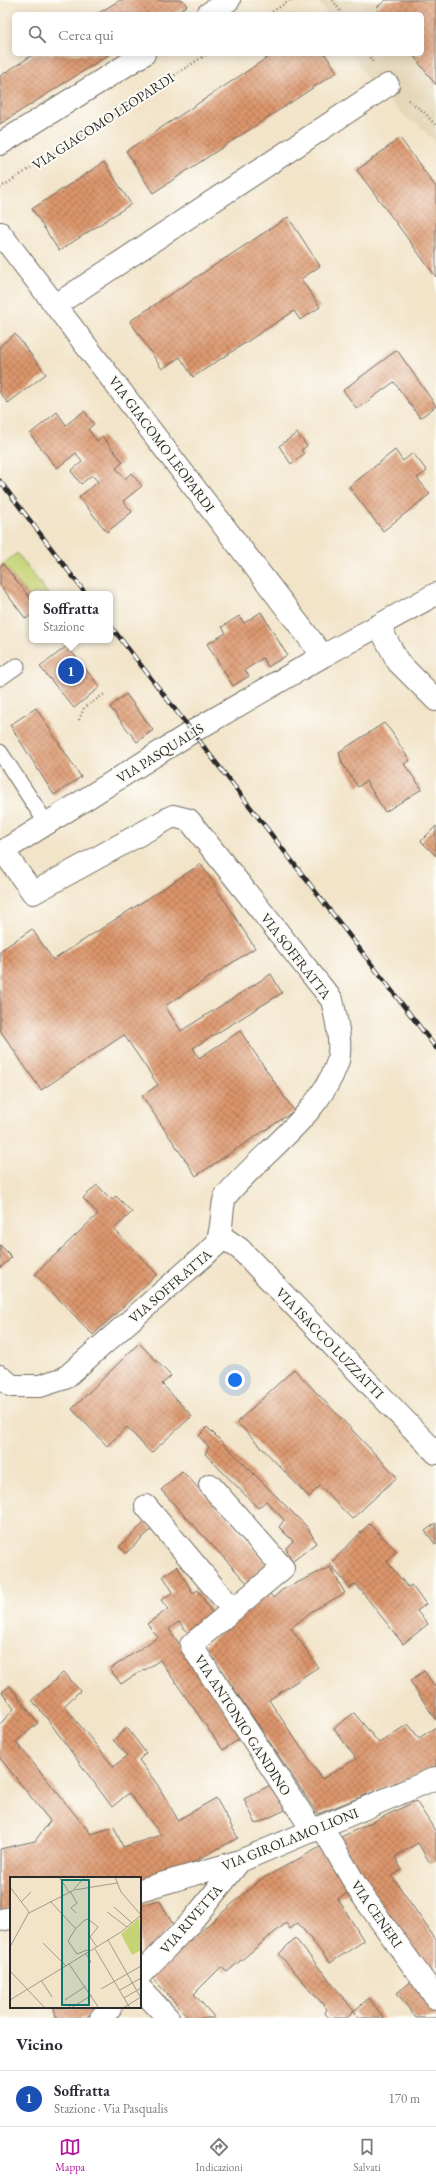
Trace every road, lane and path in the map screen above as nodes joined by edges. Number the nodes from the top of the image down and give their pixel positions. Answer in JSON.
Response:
{"nodes":[{"id":1,"x":229,"y":0,"type":"edge"},
{"id":2,"x":290,"y":0,"type":"edge"},
{"id":3,"x":333,"y":0,"type":"edge"},
{"id":4,"x":211,"y":12,"type":"edge"},
{"id":5,"x":272,"y":12,"type":"edge"},
{"id":6,"x":341,"y":12,"type":"edge"},
{"id":7,"x":141,"y":56,"type":"edge"},
{"id":8,"x":204,"y":56,"type":"edge"},
{"id":9,"x":388,"y":85,"type":"dead end"},
{"id":10,"x":0,"y":144,"type":"edge"},
{"id":11,"x":0,"y":188,"type":"edge"},
{"id":12,"x":0,"y":233,"type":"edge"},
{"id":13,"x":56,"y":305,"type":"junction"},
{"id":14,"x":436,"y":594,"type":"edge"},
{"id":15,"x":379,"y":626,"type":"junction"},
{"id":16,"x":323,"y":656,"type":"junction"},
{"id":17,"x":18,"y":666,"type":"dead end"},
{"id":18,"x":0,"y":678,"type":"edge"},
{"id":19,"x":106,"y":693,"type":"dead end"},
{"id":20,"x":436,"y":700,"type":"edge"},
{"id":21,"x":79,"y":720,"type":"dead end"},
{"id":22,"x":0,"y":752,"type":"edge"},
{"id":23,"x":47,"y":824,"type":"junction"},
{"id":24,"x":2,"y":852,"type":"edge"},
{"id":25,"x":221,"y":1236,"type":"junction"},
{"id":26,"x":0,"y":1376,"type":"edge"},
{"id":27,"x":436,"y":1453,"type":"edge"},
{"id":28,"x":210,"y":1485,"type":"dead end"},
{"id":29,"x":146,"y":1506,"type":"dead end"},
{"id":30,"x":233,"y":1610,"type":"junction"},
{"id":31,"x":436,"y":1778,"type":"edge"},
{"id":32,"x":318,"y":1829,"type":"junction"},
{"id":33,"x":240,"y":1861,"type":"junction"},
{"id":34,"x":141,"y":1890,"type":"edge"},
{"id":35,"x":10,"y":1918,"type":"edge"},
{"id":36,"x":0,"y":1920,"type":"edge"},
{"id":37,"x":141,"y":1974,"type":"edge"},
{"id":38,"x":141,"y":1989,"type":"edge"},
{"id":39,"x":436,"y":1998,"type":"edge"},
{"id":40,"x":110,"y":2008,"type":"edge"},
{"id":41,"x":101,"y":2018,"type":"edge"},
{"id":42,"x":168,"y":2018,"type":"edge"}],
"edges":[{"from":1,"to":4,"type":"street"},
{"from":2,"to":5,"type":"path"},
{"from":3,"to":6,"type":"path"},
{"from":7,"to":10,"type":"street"},
{"from":8,"to":11,"type":"path","name":"VIA GIACOMO LEOPARDI"},
{"from":9,"to":13,"type":"street"},
{"from":12,"to":13,"type":"street","name":"VIA GIACOMO LEOPARDI"},
{"from":13,"to":16,"type":"street","name":"VIA GIACOMO LEOPARDI"},
{"from":14,"to":15,"type":"street","name":"VIA PASQUALIS"},
{"from":15,"to":16,"type":"street","name":"VIA PASQUALIS"},
{"from":15,"to":20,"type":"street"},
{"from":16,"to":23,"type":"street","name":"VIA PASQUALIS"},
{"from":17,"to":18,"type":"lane"},
{"from":19,"to":21,"type":"path"},
{"from":22,"to":23,"type":"lane"},
{"from":23,"to":24,"type":"street","name":"VIA PASQUALIS"},
{"from":24,"to":25,"type":"street","name":"VIA SOFFRATTA"},
{"from":25,"to":26,"type":"street","name":"VIA SOFFRATTA"},
{"from":25,"to":27,"type":"street","name":"VIA ISACCO LUZZATTI"},
{"from":28,"to":30,"type":"street","name":"VIA ANTONIO GANDINO"},
{"from":29,"to":30,"type":"street"},
{"from":30,"to":32,"type":"street","name":"VIA ANTONIO GANDINO"},
{"from":31,"to":32,"type":"street","name":"VIA GIROLAMO LIONI"},
{"from":32,"to":33,"type":"street","name":"VIA GIROLAMO LIONI"},
{"from":32,"to":39,"type":"street","name":"VIA CENERI"},
{"from":33,"to":34,"type":"street","name":"VIA GIROLAMO LIONI"},
{"from":33,"to":37,"type":"street","name":"VIA RIVETTA"},
{"from":35,"to":36,"type":"street"},
{"from":38,"to":42,"type":"street"},
{"from":40,"to":41,"type":"street"}]}
